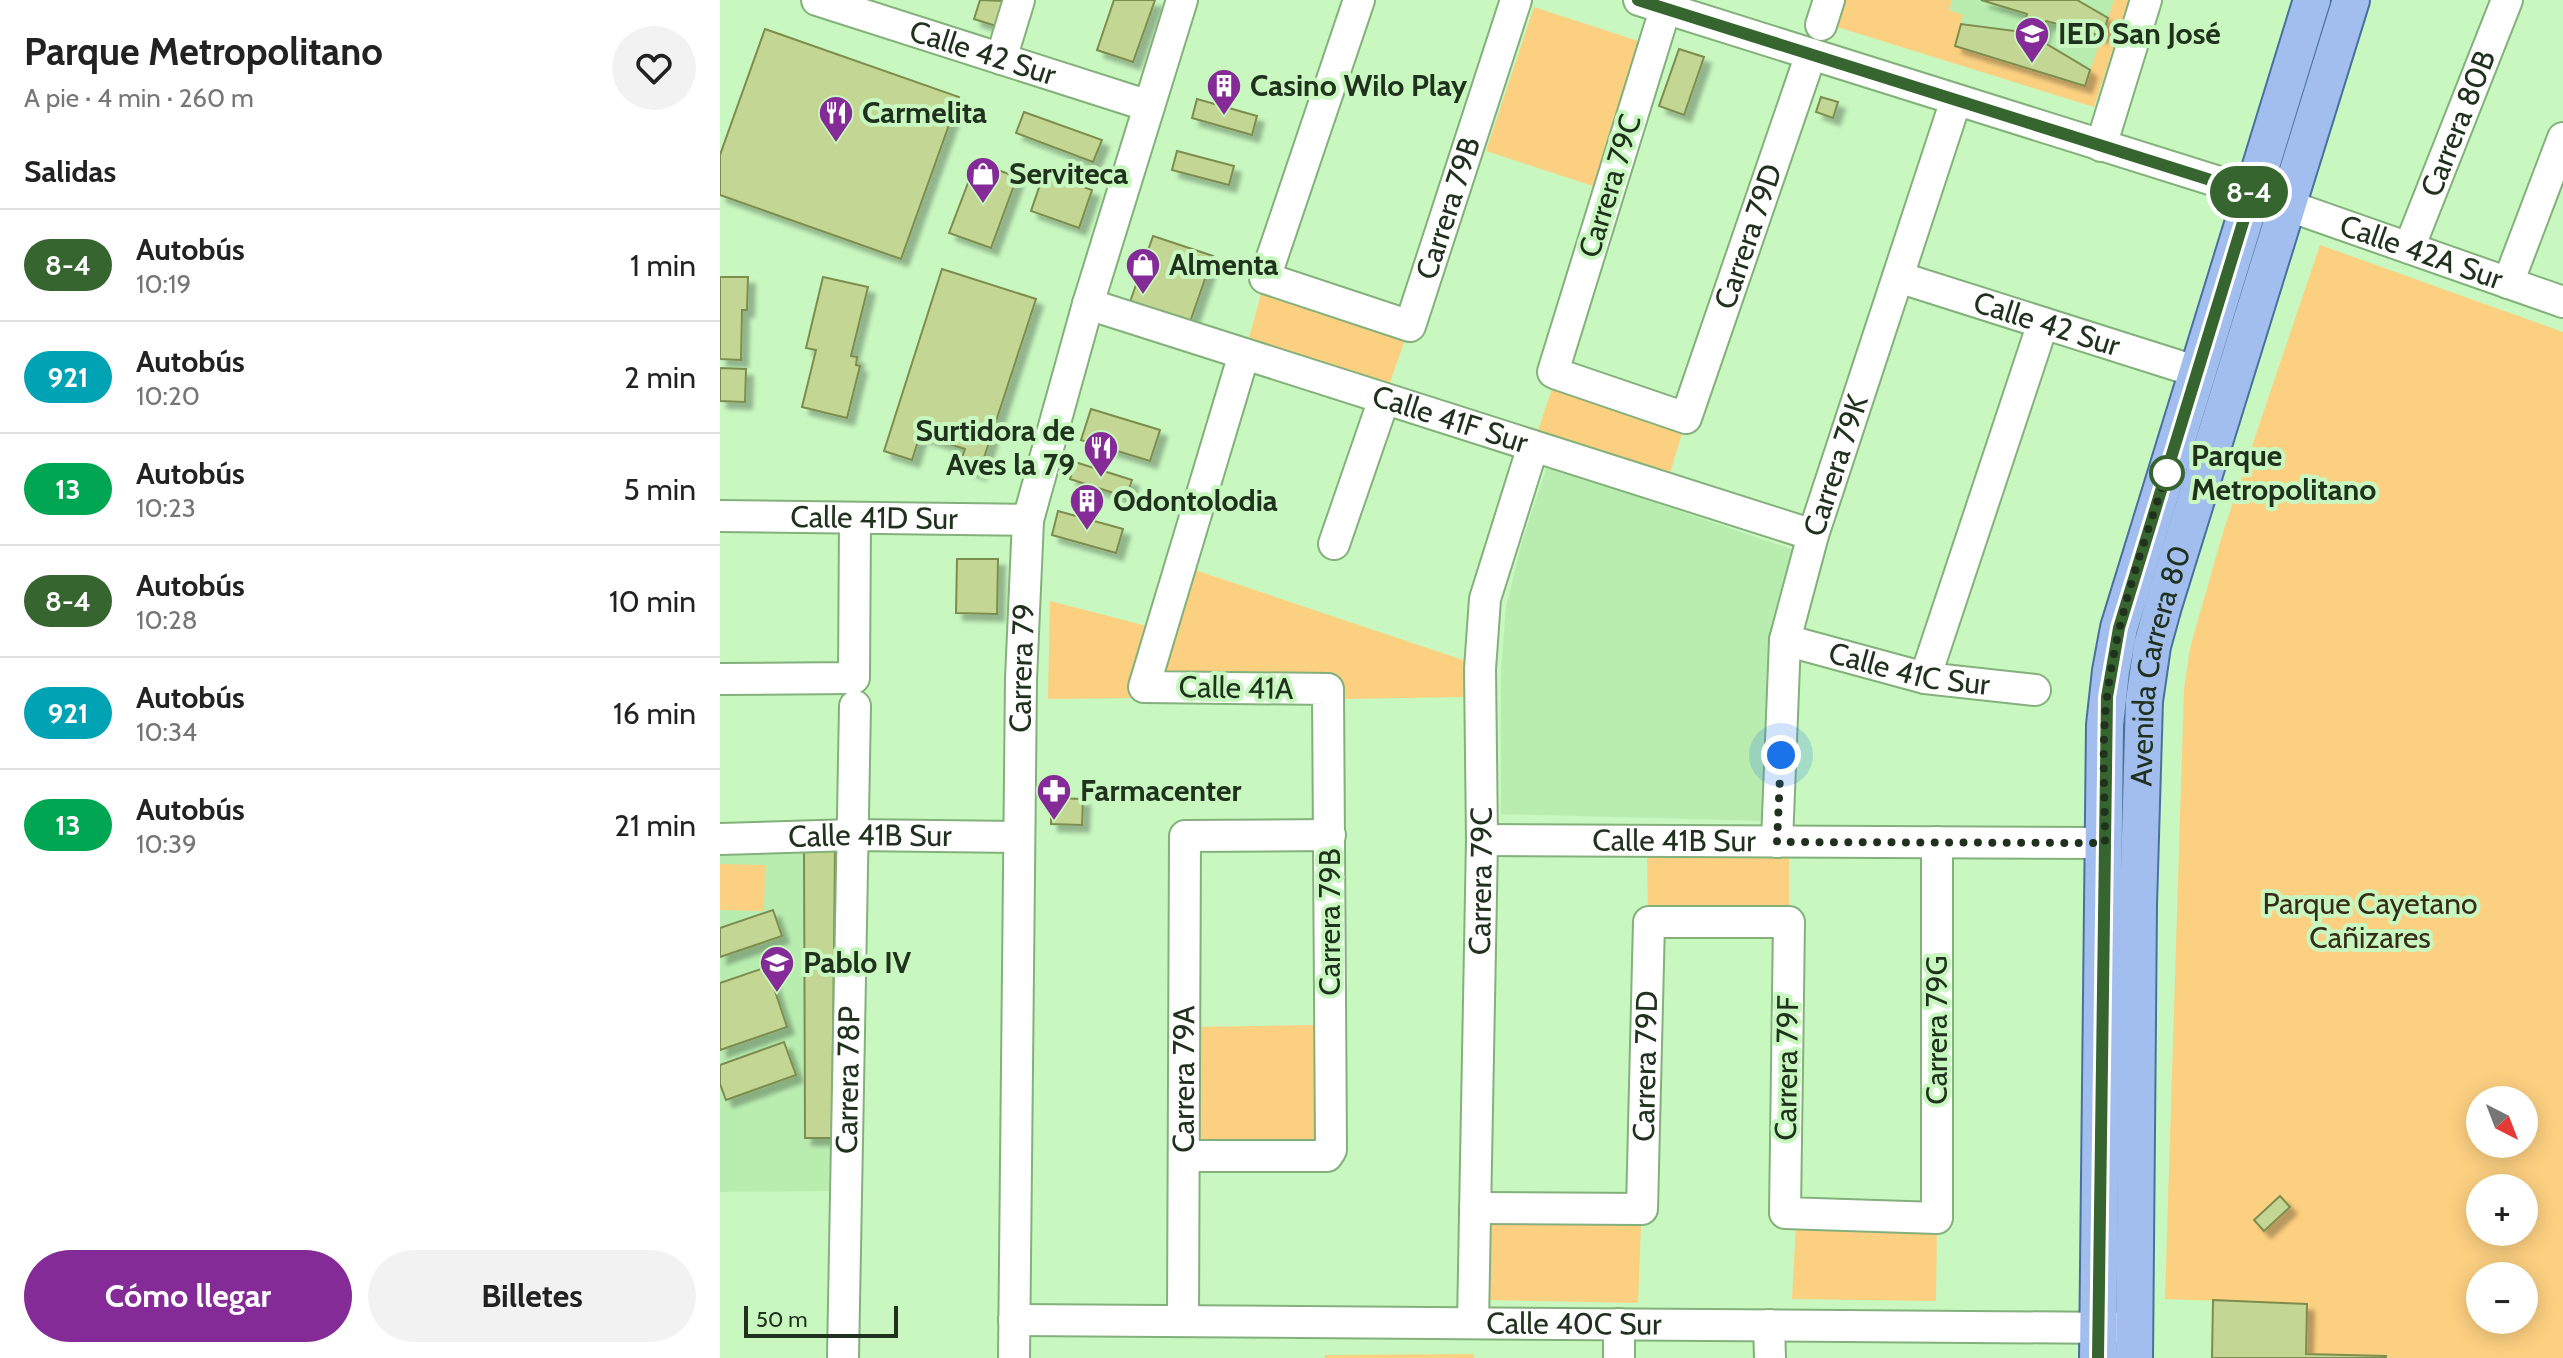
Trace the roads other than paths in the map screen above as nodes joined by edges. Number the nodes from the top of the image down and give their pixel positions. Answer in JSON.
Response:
{"nodes":[{"id":1,"x":817,"y":0,"type":"edge"},
{"id":2,"x":1019,"y":0,"type":"edge"},
{"id":3,"x":1182,"y":0,"type":"edge"},
{"id":4,"x":1359,"y":0,"type":"edge"},
{"id":5,"x":1516,"y":0,"type":"edge"},
{"id":6,"x":2146,"y":0,"type":"edge"},
{"id":7,"x":2312,"y":0,"type":"edge"},
{"id":8,"x":2351,"y":0,"type":"edge"},
{"id":9,"x":2507,"y":0,"type":"edge"},
{"id":10,"x":1657,"y":3,"type":"edge"},
{"id":11,"x":1811,"y":54,"type":"junction"},
{"id":12,"x":1001,"y":59,"type":"junction"},
{"id":13,"x":1956,"y":100,"type":"junction"},
{"id":14,"x":1149,"y":106,"type":"junction"},
{"id":15,"x":2563,"y":138,"type":"edge"},
{"id":16,"x":2101,"y":146,"type":"junction"},
{"id":17,"x":2252,"y":193,"type":"junction"},
{"id":18,"x":2287,"y":205,"type":"junction"},
{"id":19,"x":2409,"y":248,"type":"junction"},
{"id":20,"x":1898,"y":277,"type":"junction"},
{"id":21,"x":2508,"y":283,"type":"junction"},
{"id":22,"x":2563,"y":302,"type":"edge"},
{"id":23,"x":1088,"y":304,"type":"junction"},
{"id":24,"x":2043,"y":323,"type":"junction"},
{"id":25,"x":1244,"y":354,"type":"junction"},
{"id":26,"x":2198,"y":372,"type":"junction"},
{"id":27,"x":1384,"y":399,"type":"junction"},
{"id":28,"x":1686,"y":418,"type":"joint"},
{"id":29,"x":1533,"y":446,"type":"junction"},
{"id":30,"x":720,"y":516,"type":"edge"},
{"id":31,"x":855,"y":519,"type":"junction"},
{"id":32,"x":1028,"y":520,"type":"junction"},
{"id":33,"x":1813,"y":535,"type":"junction"},
{"id":34,"x":1334,"y":544,"type":"dead end"},
{"id":35,"x":1785,"y":640,"type":"junction"},
{"id":36,"x":1925,"y":678,"type":"junction"},
{"id":37,"x":720,"y":679,"type":"edge"},
{"id":38,"x":1328,"y":689,"type":"joint"},
{"id":39,"x":2035,"y":690,"type":"dead end"},
{"id":40,"x":855,"y":692,"type":"junction"},
{"id":41,"x":853,"y":835,"type":"junction"},
{"id":42,"x":1330,"y":835,"type":"junction"},
{"id":43,"x":1019,"y":837,"type":"junction"},
{"id":44,"x":720,"y":839,"type":"edge"},
{"id":45,"x":1482,"y":840,"type":"junction"},
{"id":46,"x":1777,"y":842,"type":"junction"},
{"id":47,"x":1937,"y":842,"type":"junction"},
{"id":48,"x":2105,"y":843,"type":"junction"},
{"id":49,"x":1789,"y":922,"type":"joint"},
{"id":50,"x":1184,"y":1156,"type":"junction"},
{"id":51,"x":1475,"y":1208,"type":"junction"},
{"id":52,"x":1785,"y":1213,"type":"joint"},
{"id":53,"x":1014,"y":1320,"type":"junction"},
{"id":54,"x":1183,"y":1321,"type":"junction"},
{"id":55,"x":1473,"y":1323,"type":"junction"},
{"id":56,"x":1619,"y":1324,"type":"junction"},
{"id":57,"x":1769,"y":1325,"type":"junction"},
{"id":58,"x":2098,"y":1343,"type":"edge"},
{"id":59,"x":2134,"y":1343,"type":"edge"},
{"id":60,"x":843,"y":1358,"type":"edge"},
{"id":61,"x":1014,"y":1358,"type":"edge"},
{"id":62,"x":1619,"y":1358,"type":"edge"},
{"id":63,"x":1770,"y":1358,"type":"edge"}],
"edges":[{"from":1,"to":12,"type":"street","name":"Calle 42 Sur"},
{"from":2,"to":12,"type":"street"},
{"from":3,"to":14,"type":"street","name":"Carrera 79"},
{"from":4,"to":5,"type":"street","name":"Carrera 79B"},
{"from":6,"to":16,"type":"street"},
{"from":7,"to":17,"type":"main road","name":"Avenida Carrera 80"},
{"from":8,"to":18,"type":"main road","name":"Avenida Carrera 80"},
{"from":9,"to":19,"type":"street","name":"Carrera 80B"},
{"from":10,"to":11,"type":"street","name":"Calle 42A Sur"},
{"from":10,"to":28,"type":"street","name":"Carrera 79C"},
{"from":11,"to":13,"type":"street","name":"Calle 42A Sur"},
{"from":11,"to":28,"type":"street","name":"Carrera 79D"},
{"from":12,"to":14,"type":"street","name":"Calle 42 Sur"},
{"from":13,"to":16,"type":"street","name":"Calle 42A Sur"},
{"from":13,"to":20,"type":"street","name":"Carrera 79K"},
{"from":14,"to":23,"type":"street","name":"Carrera 79"},
{"from":15,"to":21,"type":"street"},
{"from":16,"to":17,"type":"street","name":"Calle 42A Sur"},
{"from":17,"to":18,"type":"street","name":"Calle 42A Sur"},
{"from":17,"to":26,"type":"main road","name":"Avenida Carrera 80"},
{"from":18,"to":19,"type":"street","name":"Calle 42A Sur"},
{"from":18,"to":59,"type":"main road","name":"Avenida Carrera 80"},
{"from":19,"to":21,"type":"street","name":"Calle 42A Sur"},
{"from":20,"to":24,"type":"street","name":"Calle 42 Sur"},
{"from":20,"to":33,"type":"street","name":"Carrera 79K"},
{"from":21,"to":22,"type":"street","name":"Calle 42A Sur"},
{"from":23,"to":25,"type":"street","name":"Calle 41F Sur"},
{"from":23,"to":32,"type":"street","name":"Carrera 79"},
{"from":24,"to":26,"type":"street","name":"Calle 42 Sur"},
{"from":24,"to":36,"type":"street"},
{"from":25,"to":27,"type":"street","name":"Calle 41F Sur"},
{"from":25,"to":38,"type":"street","name":"Calle 41A"},
{"from":26,"to":48,"type":"main road","name":"Avenida Carrera 80"},
{"from":27,"to":29,"type":"street","name":"Calle 41F Sur"},
{"from":27,"to":34,"type":"street"},
{"from":29,"to":33,"type":"street","name":"Calle 41F Sur"},
{"from":29,"to":45,"type":"street","name":"Carrera 79C"},
{"from":30,"to":31,"type":"street","name":"Calle 41D Sur"},
{"from":31,"to":32,"type":"street","name":"Calle 41D Sur"},
{"from":31,"to":40,"type":"street","name":"Carrera 78P"},
{"from":32,"to":43,"type":"street","name":"Carrera 79"},
{"from":33,"to":35,"type":"street","name":"Carrera 79K"},
{"from":35,"to":36,"type":"street","name":"Calle 41C Sur"},
{"from":35,"to":46,"type":"street","name":"Carrera 79K"},
{"from":36,"to":39,"type":"street","name":"Calle 41C Sur"},
{"from":37,"to":40,"type":"street"},
{"from":38,"to":42,"type":"street","name":"Carrera 79B"},
{"from":40,"to":41,"type":"street","name":"Carrera 78P"},
{"from":41,"to":43,"type":"street","name":"Calle 41B Sur"},
{"from":41,"to":44,"type":"street","name":"Calle 41B Sur"},
{"from":41,"to":60,"type":"street","name":"Carrera 78P"},
{"from":42,"to":50,"type":"street","name":"Carrera 79A"},
{"from":42,"to":50,"type":"street","name":"Carrera 79B"},
{"from":43,"to":53,"type":"street","name":"Carrera 79"},
{"from":45,"to":46,"type":"street","name":"Calle 41B Sur"},
{"from":45,"to":51,"type":"street","name":"Carrera 79C"},
{"from":46,"to":47,"type":"street","name":"Calle 41B Sur"},
{"from":47,"to":48,"type":"street","name":"Calle 41B Sur"},
{"from":47,"to":52,"type":"street","name":"Carrera 79G"},
{"from":48,"to":58,"type":"main road","name":"Avenida Carrera 80"},
{"from":49,"to":51,"type":"street","name":"Carrera 79D"},
{"from":49,"to":52,"type":"street","name":"Carrera 79F"},
{"from":50,"to":54,"type":"street","name":"Carrera 79A"},
{"from":51,"to":55,"type":"street","name":"Carrera 79C"},
{"from":53,"to":54,"type":"street","name":"Calle 40C Sur"},
{"from":53,"to":61,"type":"street","name":"Carrera 79"},
{"from":54,"to":55,"type":"street","name":"Calle 40C Sur"},
{"from":55,"to":56,"type":"street","name":"Calle 40C Sur"},
{"from":56,"to":57,"type":"street","name":"Calle 40C Sur"},
{"from":56,"to":62,"type":"street"},
{"from":57,"to":58,"type":"street","name":"Calle 40C Sur"},
{"from":57,"to":63,"type":"street"},
{"from":58,"to":59,"type":"street","name":"Calle 40C Sur"}]}
